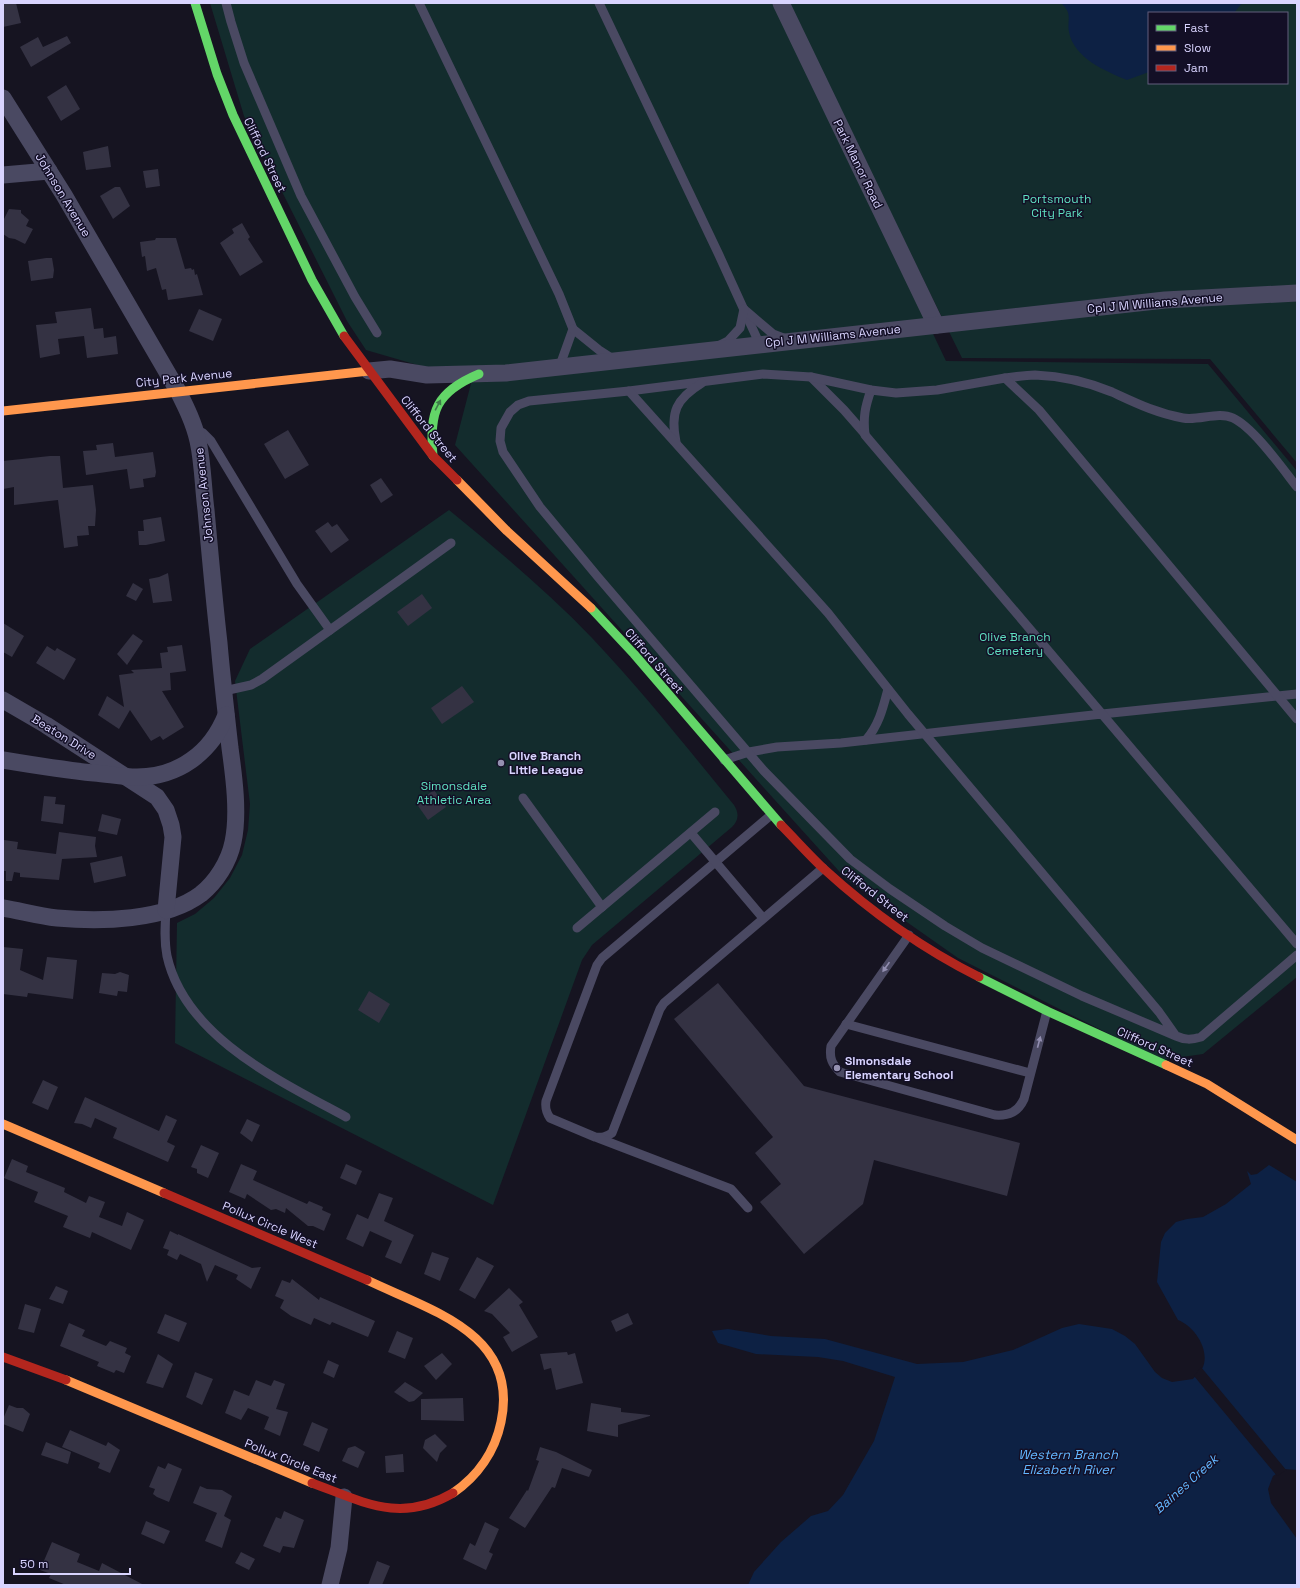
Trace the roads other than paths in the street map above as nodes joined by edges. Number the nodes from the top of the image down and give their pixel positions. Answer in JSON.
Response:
{"nodes":[{"id":1,"x":195,"y":3,"type":"edge"},
{"id":2,"x":226,"y":3,"type":"edge"},
{"id":3,"x":419,"y":3,"type":"edge"},
{"id":4,"x":599,"y":3,"type":"edge"},
{"id":5,"x":781,"y":3,"type":"edge"},
{"id":6,"x":3,"y":98,"type":"edge"},
{"id":7,"x":49,"y":171,"type":"junction"},
{"id":8,"x":3,"y":174,"type":"edge"},
{"id":9,"x":1297,"y":293,"type":"edge"},
{"id":10,"x":744,"y":309,"type":"junction"},
{"id":11,"x":936,"y":325,"type":"junction"},
{"id":12,"x":573,"y":329,"type":"junction"},
{"id":13,"x":377,"y":333,"type":"dead end"},
{"id":14,"x":790,"y":341,"type":"junction"},
{"id":15,"x":760,"y":344,"type":"junction"},
{"id":16,"x":712,"y":350,"type":"junction"},
{"id":17,"x":616,"y":361,"type":"junction"},
{"id":18,"x":560,"y":368,"type":"junction"},
{"id":19,"x":369,"y":371,"type":"junction"},
{"id":20,"x":479,"y":374,"type":"junction"},
{"id":21,"x":811,"y":377,"type":"junction"},
{"id":22,"x":1005,"y":378,"type":"junction"},
{"id":23,"x":705,"y":381,"type":"junction"},
{"id":24,"x":871,"y":390,"type":"junction"},
{"id":25,"x":178,"y":391,"type":"junction"},
{"id":26,"x":629,"y":391,"type":"junction"},
{"id":27,"x":3,"y":411,"type":"edge"},
{"id":28,"x":195,"y":430,"type":"junction"},
{"id":29,"x":866,"y":435,"type":"junction"},
{"id":30,"x":676,"y":444,"type":"junction"},
{"id":31,"x":433,"y":456,"type":"junction"},
{"id":32,"x":1297,"y":487,"type":"edge"},
{"id":33,"x":451,"y":543,"type":"dead end"},
{"id":34,"x":330,"y":630,"type":"junction"},
{"id":35,"x":888,"y":689,"type":"junction"},
{"id":36,"x":224,"y":690,"type":"junction"},
{"id":37,"x":1297,"y":694,"type":"edge"},
{"id":38,"x":1278,"y":696,"type":"junction"},
{"id":39,"x":3,"y":700,"type":"edge"},
{"id":40,"x":1102,"y":714,"type":"junction"},
{"id":41,"x":227,"y":715,"type":"junction"},
{"id":42,"x":1297,"y":719,"type":"edge"},
{"id":43,"x":924,"y":733,"type":"junction"},
{"id":44,"x":866,"y":740,"type":"junction"},
{"id":45,"x":749,"y":752,"type":"junction"},
{"id":46,"x":3,"y":760,"type":"edge"},
{"id":47,"x":723,"y":760,"type":"junction"},
{"id":48,"x":124,"y":776,"type":"junction"},
{"id":49,"x":523,"y":798,"type":"dead end"},
{"id":50,"x":715,"y":812,"type":"dead end"},
{"id":51,"x":771,"y":815,"type":"junction"},
{"id":52,"x":691,"y":832,"type":"junction"},
{"id":53,"x":716,"y":862,"type":"junction"},
{"id":54,"x":823,"y":868,"type":"junction"},
{"id":55,"x":602,"y":907,"type":"junction"},
{"id":56,"x":3,"y":908,"type":"edge"},
{"id":57,"x":166,"y":910,"type":"junction"},
{"id":58,"x":763,"y":918,"type":"junction"},
{"id":59,"x":577,"y":928,"type":"dead end"},
{"id":60,"x":909,"y":935,"type":"junction"},
{"id":61,"x":1297,"y":944,"type":"edge"},
{"id":62,"x":1297,"y":955,"type":"edge"},
{"id":63,"x":1047,"y":1011,"type":"junction"},
{"id":64,"x":846,"y":1024,"type":"junction"},
{"id":65,"x":1176,"y":1036,"type":"junction"},
{"id":66,"x":1030,"y":1074,"type":"junction"},
{"id":67,"x":346,"y":1117,"type":"dead end"},
{"id":68,"x":3,"y":1124,"type":"edge"},
{"id":69,"x":595,"y":1137,"type":"junction"},
{"id":70,"x":1297,"y":1140,"type":"edge"},
{"id":71,"x":748,"y":1208,"type":"dead end"},
{"id":72,"x":3,"y":1357,"type":"edge"},
{"id":73,"x":501,"y":1381,"type":"joint"},
{"id":74,"x":344,"y":1497,"type":"junction"},
{"id":75,"x":330,"y":1585,"type":"edge"}],
"edges":[{"from":1,"to":19,"type":"street","name":"Clifford Street"},
{"from":2,"to":13,"type":"lane"},
{"from":3,"to":12,"type":"lane"},
{"from":4,"to":10,"type":"lane"},
{"from":5,"to":11,"type":"street","name":"Park Manor Road"},
{"from":6,"to":7,"type":"street","name":"Johnson Avenue"},
{"from":7,"to":8,"type":"street"},
{"from":7,"to":25,"type":"street","name":"Johnson Avenue"},
{"from":9,"to":11,"type":"street","name":"Cpl J M Williams Avenue"},
{"from":10,"to":14,"type":"lane"},
{"from":10,"to":15,"type":"lane"},
{"from":10,"to":16,"type":"lane"},
{"from":11,"to":14,"type":"street","name":"Cpl J M Williams Avenue"},
{"from":12,"to":17,"type":"lane"},
{"from":12,"to":18,"type":"lane"},
{"from":14,"to":15,"type":"street","name":"Cpl J M Williams Avenue"},
{"from":15,"to":16,"type":"street","name":"Cpl J M Williams Avenue"},
{"from":16,"to":17,"type":"street","name":"Cpl J M Williams Avenue"},
{"from":17,"to":18,"type":"street","name":"Cpl J M Williams Avenue"},
{"from":18,"to":20,"type":"street","name":"Cpl J M Williams Avenue"},
{"from":19,"to":20,"type":"street","name":"Cpl J M Williams Avenue"},
{"from":19,"to":25,"type":"street","name":"City Park Avenue"},
{"from":19,"to":31,"type":"street","name":"Clifford Street"},
{"from":31,"to":20,"type":"street","one_way":true},
{"from":21,"to":23,"type":"lane"},
{"from":21,"to":24,"type":"lane"},
{"from":21,"to":29,"type":"lane"},
{"from":22,"to":24,"type":"lane"},
{"from":22,"to":32,"type":"lane"},
{"from":22,"to":38,"type":"lane"},
{"from":23,"to":26,"type":"lane"},
{"from":23,"to":30,"type":"lane"},
{"from":24,"to":29,"type":"lane"},
{"from":25,"to":27,"type":"street","name":"City Park Avenue"},
{"from":25,"to":28,"type":"street","name":"Johnson Avenue"},
{"from":26,"to":30,"type":"lane"},
{"from":26,"to":45,"type":"lane"},
{"from":28,"to":34,"type":"lane"},
{"from":28,"to":36,"type":"street","name":"Johnson Avenue"},
{"from":29,"to":40,"type":"lane"},
{"from":30,"to":35,"type":"lane"},
{"from":31,"to":47,"type":"street","name":"Clifford Street"},
{"from":33,"to":34,"type":"lane"},
{"from":34,"to":36,"type":"lane"},
{"from":35,"to":43,"type":"lane"},
{"from":35,"to":44,"type":"lane"},
{"from":36,"to":41,"type":"street","name":"Johnson Avenue"},
{"from":37,"to":38,"type":"lane"},
{"from":38,"to":40,"type":"lane"},
{"from":38,"to":42,"type":"lane"},
{"from":39,"to":48,"type":"street","name":"Beaton Drive"},
{"from":40,"to":43,"type":"lane"},
{"from":40,"to":61,"type":"lane"},
{"from":41,"to":48,"type":"street"},
{"from":41,"to":57,"type":"street","name":"Johnson Avenue"},
{"from":43,"to":44,"type":"lane"},
{"from":43,"to":65,"type":"lane"},
{"from":44,"to":45,"type":"lane"},
{"from":45,"to":47,"type":"lane"},
{"from":45,"to":65,"type":"lane"},
{"from":46,"to":48,"type":"street"},
{"from":47,"to":51,"type":"street","name":"Clifford Street"},
{"from":48,"to":57,"type":"street","name":"Beaton Drive"},
{"from":49,"to":55,"type":"lane"},
{"from":50,"to":52,"type":"lane"},
{"from":51,"to":53,"type":"lane"},
{"from":51,"to":54,"type":"street","name":"Clifford Street"},
{"from":52,"to":53,"type":"lane"},
{"from":52,"to":55,"type":"lane"},
{"from":53,"to":58,"type":"lane"},
{"from":53,"to":69,"type":"lane"},
{"from":54,"to":58,"type":"lane"},
{"from":54,"to":60,"type":"street","name":"Clifford Street"},
{"from":55,"to":59,"type":"lane"},
{"from":56,"to":57,"type":"street","name":"Johnson Avenue"},
{"from":57,"to":67,"type":"lane"},
{"from":58,"to":69,"type":"lane"},
{"from":60,"to":63,"type":"street","name":"Clifford Street"},
{"from":60,"to":64,"type":"lane","one_way":true},
{"from":62,"to":65,"type":"lane"},
{"from":66,"to":63,"type":"lane","one_way":true},
{"from":63,"to":70,"type":"street","name":"Clifford Street"},
{"from":64,"to":66,"type":"lane"},
{"from":64,"to":66,"type":"lane"},
{"from":68,"to":73,"type":"street","name":"Pollux Circle West"},
{"from":69,"to":71,"type":"lane"},
{"from":72,"to":74,"type":"street","name":"Pollux Circle East"},
{"from":73,"to":74,"type":"street","name":"Pollux Circle East"},
{"from":74,"to":75,"type":"street"}]}
